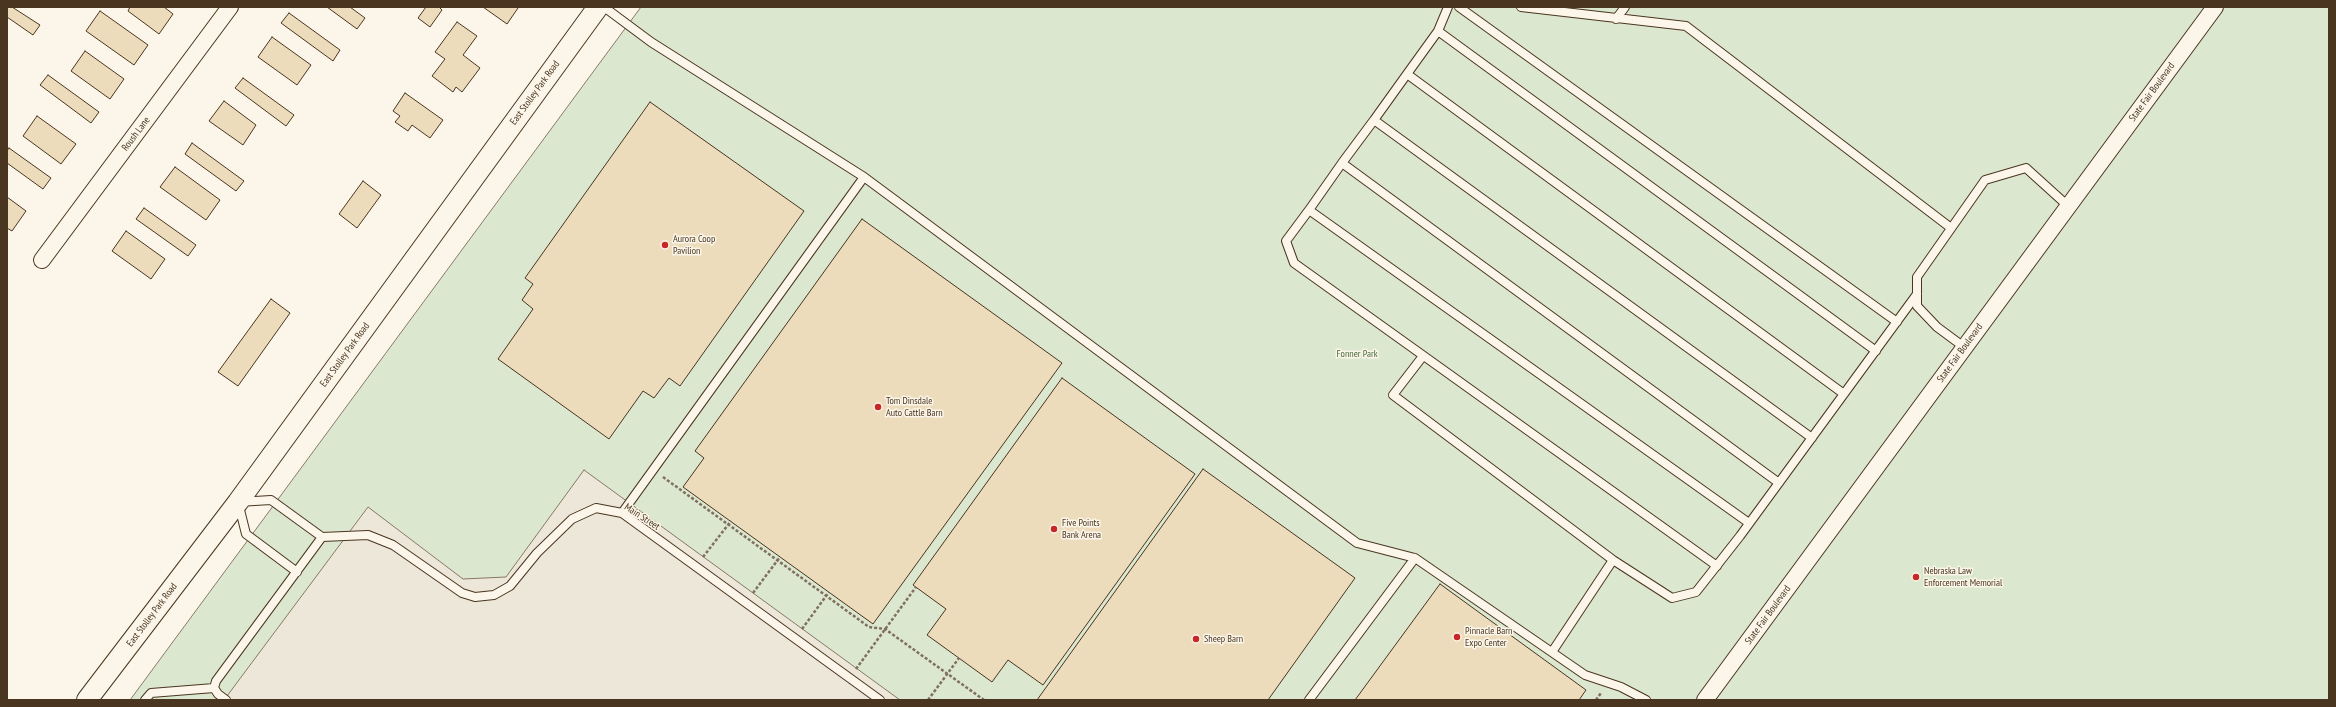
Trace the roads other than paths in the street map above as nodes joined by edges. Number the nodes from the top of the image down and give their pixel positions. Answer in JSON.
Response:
{"nodes":[{"id":1,"x":230,"y":7,"type":"edge"},
{"id":2,"x":598,"y":7,"type":"edge"},
{"id":3,"x":604,"y":7,"type":"edge"},
{"id":4,"x":1448,"y":7,"type":"edge"},
{"id":5,"x":1460,"y":7,"type":"edge"},
{"id":6,"x":1520,"y":7,"type":"edge"},
{"id":7,"x":1625,"y":7,"type":"edge"},
{"id":8,"x":2215,"y":7,"type":"edge"},
{"id":9,"x":1616,"y":19,"type":"junction"},
{"id":10,"x":1438,"y":31,"type":"junction"},
{"id":11,"x":1407,"y":74,"type":"junction"},
{"id":12,"x":1374,"y":120,"type":"junction"},
{"id":13,"x":1342,"y":164,"type":"junction"},
{"id":14,"x":864,"y":177,"type":"junction"},
{"id":15,"x":2068,"y":206,"type":"junction"},
{"id":16,"x":1309,"y":210,"type":"junction"},
{"id":17,"x":1951,"y":228,"type":"junction"},
{"id":18,"x":42,"y":260,"type":"dead end"},
{"id":19,"x":1917,"y":294,"type":"junction"},
{"id":20,"x":1897,"y":322,"type":"junction"},
{"id":21,"x":1964,"y":347,"type":"junction"},
{"id":22,"x":1876,"y":351,"type":"junction"},
{"id":23,"x":1423,"y":356,"type":"junction"},
{"id":24,"x":1844,"y":394,"type":"junction"},
{"id":25,"x":1812,"y":438,"type":"junction"},
{"id":26,"x":1779,"y":483,"type":"junction"},
{"id":27,"x":238,"y":502,"type":"junction"},
{"id":28,"x":622,"y":513,"type":"junction"},
{"id":29,"x":1749,"y":524,"type":"junction"},
{"id":30,"x":322,"y":537,"type":"junction"},
{"id":31,"x":1415,"y":558,"type":"junction"},
{"id":32,"x":1614,"y":560,"type":"junction"},
{"id":33,"x":1717,"y":566,"type":"junction"},
{"id":34,"x":297,"y":572,"type":"junction"},
{"id":35,"x":1552,"y":652,"type":"junction"},
{"id":36,"x":214,"y":688,"type":"junction"},
{"id":37,"x":87,"y":700,"type":"edge"},
{"id":38,"x":145,"y":700,"type":"edge"},
{"id":39,"x":226,"y":700,"type":"edge"},
{"id":40,"x":880,"y":700,"type":"edge"},
{"id":41,"x":1309,"y":700,"type":"edge"},
{"id":42,"x":1646,"y":700,"type":"edge"},
{"id":43,"x":1705,"y":700,"type":"edge"}],
"edges":[{"from":1,"to":18,"type":"street","name":"Roush Lane"},
{"from":2,"to":27,"type":"street","name":"East Stolley Park Road"},
{"from":3,"to":14,"type":"lane"},
{"from":4,"to":10,"type":"lane"},
{"from":5,"to":20,"type":"lane"},
{"from":6,"to":9,"type":"lane"},
{"from":7,"to":9,"type":"lane"},
{"from":8,"to":15,"type":"street","name":"State Fair Boulevard"},
{"from":9,"to":17,"type":"lane"},
{"from":10,"to":11,"type":"lane"},
{"from":10,"to":22,"type":"lane"},
{"from":11,"to":12,"type":"lane"},
{"from":11,"to":24,"type":"lane"},
{"from":12,"to":13,"type":"lane"},
{"from":12,"to":25,"type":"lane"},
{"from":13,"to":16,"type":"lane"},
{"from":13,"to":26,"type":"lane"},
{"from":14,"to":28,"type":"lane"},
{"from":14,"to":31,"type":"lane"},
{"from":15,"to":17,"type":"lane"},
{"from":15,"to":21,"type":"street","name":"State Fair Boulevard"},
{"from":16,"to":23,"type":"lane"},
{"from":16,"to":29,"type":"lane"},
{"from":17,"to":19,"type":"lane"},
{"from":19,"to":20,"type":"lane"},
{"from":19,"to":21,"type":"lane"},
{"from":20,"to":22,"type":"lane"},
{"from":21,"to":43,"type":"street","name":"State Fair Boulevard"},
{"from":22,"to":24,"type":"lane"},
{"from":23,"to":32,"type":"lane"},
{"from":23,"to":33,"type":"lane"},
{"from":24,"to":25,"type":"lane"},
{"from":25,"to":26,"type":"lane"},
{"from":26,"to":29,"type":"lane"},
{"from":27,"to":30,"type":"lane"},
{"from":27,"to":34,"type":"lane"},
{"from":27,"to":37,"type":"street","name":"East Stolley Park Road"},
{"from":28,"to":30,"type":"lane","name":"Main Street"},
{"from":28,"to":40,"type":"lane","name":"Main Street"},
{"from":29,"to":33,"type":"lane"},
{"from":30,"to":34,"type":"lane"},
{"from":31,"to":35,"type":"lane"},
{"from":31,"to":41,"type":"lane"},
{"from":32,"to":33,"type":"lane"},
{"from":32,"to":35,"type":"lane"},
{"from":34,"to":36,"type":"lane"},
{"from":35,"to":42,"type":"lane"},
{"from":36,"to":38,"type":"lane"},
{"from":36,"to":39,"type":"lane"}]}
